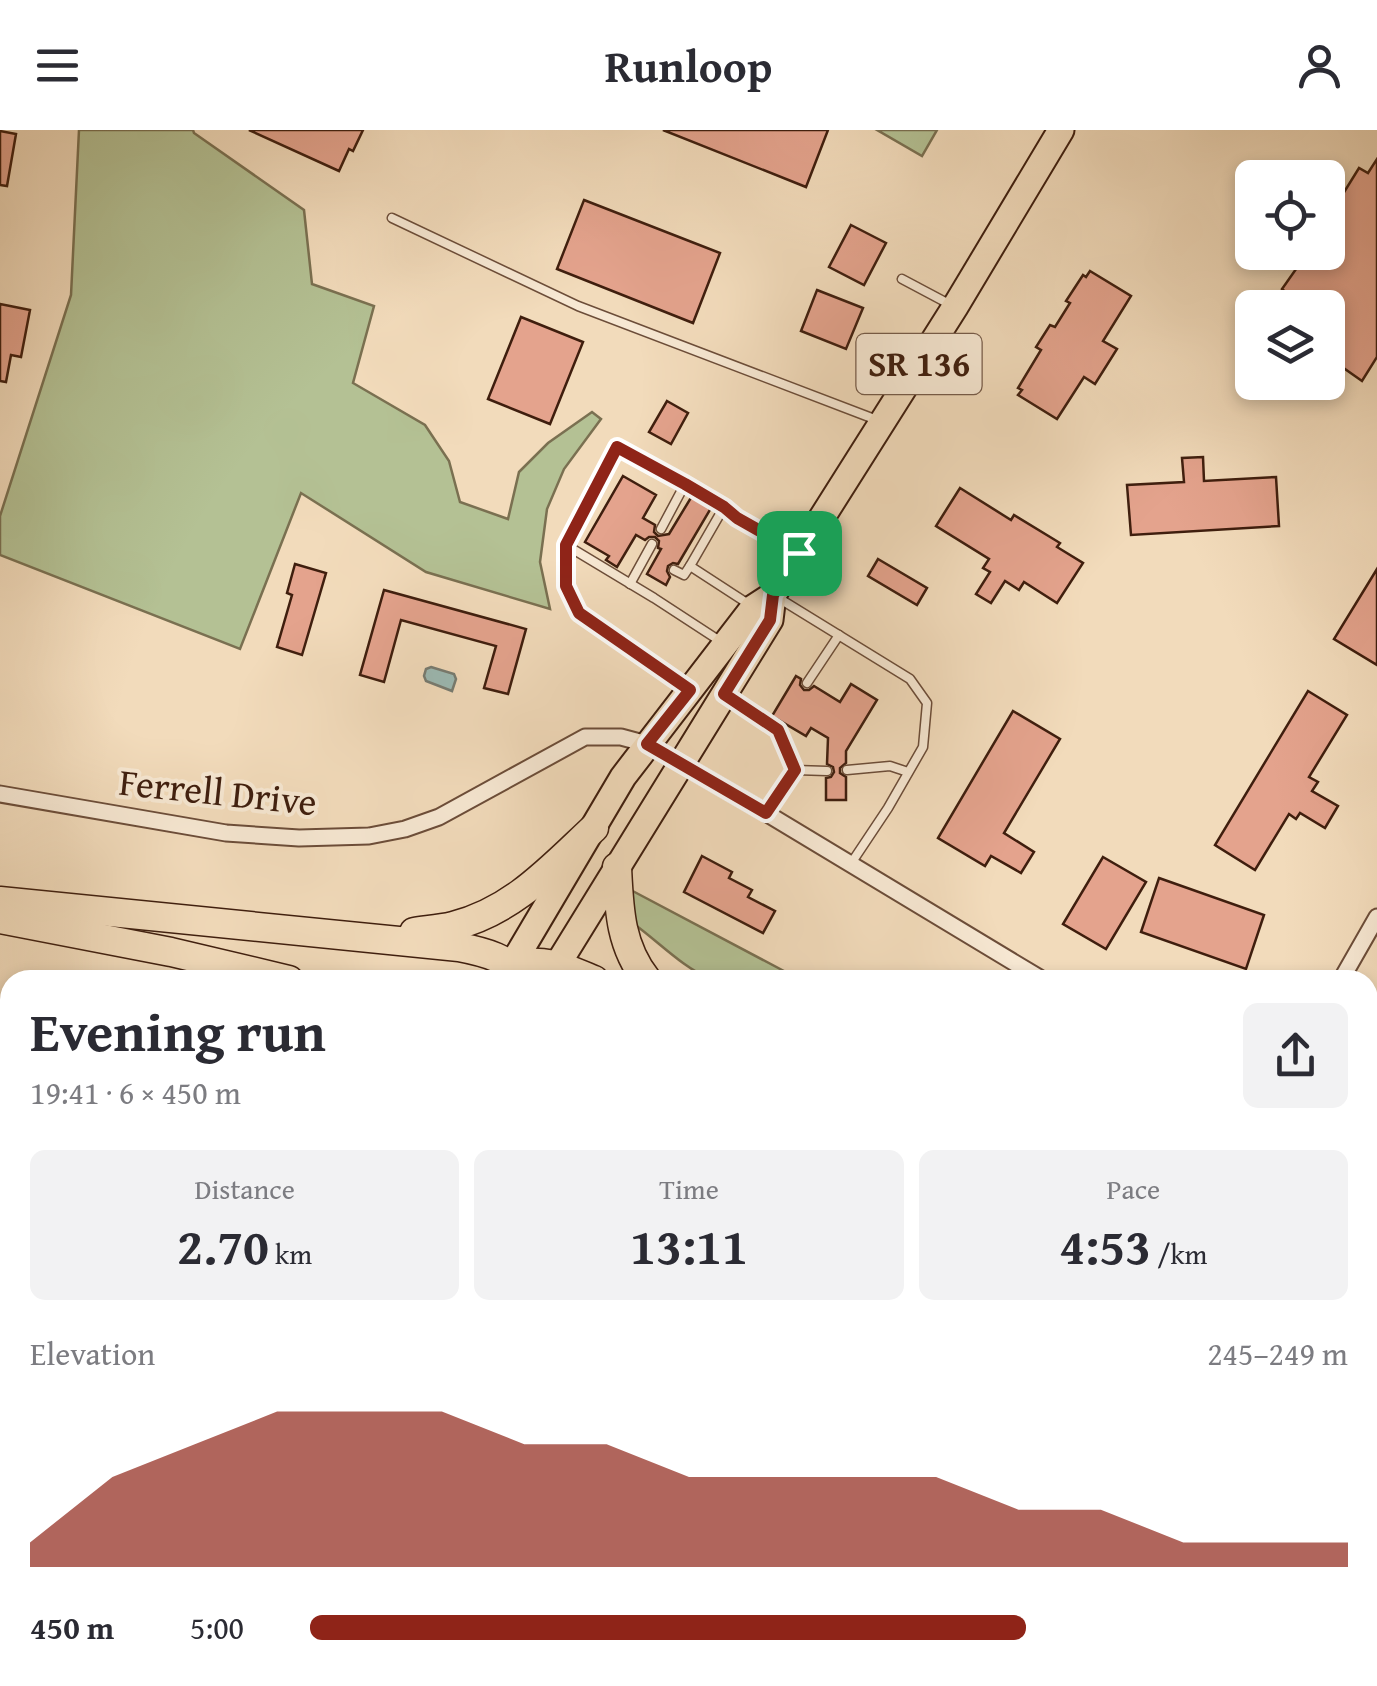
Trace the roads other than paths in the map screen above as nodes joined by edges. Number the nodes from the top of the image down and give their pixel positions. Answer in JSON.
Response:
{"nodes":[{"id":1,"x":1061,"y":130,"type":"edge"},
{"id":2,"x":392,"y":218,"type":"dead end"},
{"id":3,"x":902,"y":279,"type":"dead end"},
{"id":4,"x":955,"y":307,"type":"junction"},
{"id":5,"x":882,"y":422,"type":"junction"},
{"id":6,"x":685,"y":484,"type":"junction"},
{"id":7,"x":674,"y":503,"type":"junction"},
{"id":8,"x":724,"y":507,"type":"junction"},
{"id":9,"x":684,"y":508,"type":"dead end"},
{"id":10,"x":666,"y":518,"type":"junction"},
{"id":11,"x":704,"y":519,"type":"dead end"},
{"id":12,"x":676,"y":523,"type":"dead end"},
{"id":13,"x":714,"y":525,"type":"junction"},
{"id":14,"x":660,"y":528,"type":"dead end"},
{"id":15,"x":694,"y":536,"type":"dead end"},
{"id":16,"x":704,"y":541,"type":"junction"},
{"id":17,"x":652,"y":544,"type":"dead end"},
{"id":18,"x":566,"y":545,"type":"junction"},
{"id":19,"x":799,"y":553,"type":"junction"},
{"id":20,"x":684,"y":554,"type":"dead end"},
{"id":21,"x":692,"y":563,"type":"junction"},
{"id":22,"x":674,"y":570,"type":"dead end"},
{"id":23,"x":630,"y":584,"type":"junction"},
{"id":24,"x":763,"y":601,"type":"junction"},
{"id":25,"x":838,"y":636,"type":"junction"},
{"id":26,"x":724,"y":644,"type":"junction"},
{"id":27,"x":808,"y":682,"type":"dead end"},
{"id":28,"x":690,"y":690,"type":"junction"},
{"id":29,"x":724,"y":694,"type":"junction"},
{"id":30,"x":647,"y":744,"type":"junction"},
{"id":31,"x":680,"y":764,"type":"junction"},
{"id":32,"x":795,"y":770,"type":"junction"},
{"id":33,"x":846,"y":770,"type":"dead end"},
{"id":34,"x":827,"y":771,"type":"dead end"},
{"id":35,"x":908,"y":772,"type":"junction"},
{"id":36,"x":0,"y":794,"type":"edge"},
{"id":37,"x":766,"y":813,"type":"junction"},
{"id":38,"x":594,"y":828,"type":"junction"},
{"id":39,"x":618,"y":866,"type":"junction"},
{"id":40,"x":850,"y":866,"type":"junction"},
{"id":41,"x":0,"y":900,"type":"edge"},
{"id":42,"x":1377,"y":917,"type":"edge"},
{"id":43,"x":0,"y":919,"type":"edge"},
{"id":44,"x":337,"y":934,"type":"junction"},
{"id":45,"x":246,"y":970,"type":"edge"},
{"id":46,"x":507,"y":970,"type":"edge"},
{"id":47,"x":516,"y":970,"type":"edge"},
{"id":48,"x":523,"y":970,"type":"edge"},
{"id":49,"x":550,"y":970,"type":"edge"},
{"id":50,"x":554,"y":970,"type":"edge"},
{"id":51,"x":639,"y":970,"type":"edge"},
{"id":52,"x":1025,"y":970,"type":"edge"},
{"id":53,"x":1346,"y":970,"type":"edge"}],
"edges":[{"from":1,"to":4,"type":"main road","number":"SR 136"},
{"from":2,"to":5,"type":"lane"},
{"from":3,"to":4,"type":"lane"},
{"from":4,"to":5,"type":"main road","number":"SR 136"},
{"from":5,"to":19,"type":"main road","number":"SR 136"},
{"from":6,"to":7,"type":"lane"},
{"from":6,"to":8,"type":"lane"},
{"from":6,"to":18,"type":"lane"},
{"from":7,"to":9,"type":"lane"},
{"from":7,"to":10,"type":"lane"},
{"from":8,"to":13,"type":"lane"},
{"from":8,"to":19,"type":"lane"},
{"from":10,"to":12,"type":"lane"},
{"from":10,"to":14,"type":"lane"},
{"from":11,"to":13,"type":"lane"},
{"from":13,"to":16,"type":"lane"},
{"from":15,"to":16,"type":"lane"},
{"from":16,"to":21,"type":"lane"},
{"from":17,"to":23,"type":"lane"},
{"from":18,"to":23,"type":"lane"},
{"from":18,"to":28,"type":"lane"},
{"from":19,"to":24,"type":"main road","number":"SR 136"},
{"from":20,"to":21,"type":"lane"},
{"from":21,"to":22,"type":"lane"},
{"from":21,"to":24,"type":"lane"},
{"from":23,"to":26,"type":"lane"},
{"from":24,"to":25,"type":"lane"},
{"from":24,"to":26,"type":"main road","number":"SR 136"},
{"from":24,"to":29,"type":"main road","number":"SR 136"},
{"from":25,"to":27,"type":"lane"},
{"from":25,"to":35,"type":"lane"},
{"from":26,"to":28,"type":"main road","number":"SR 136"},
{"from":28,"to":30,"type":"main road","number":"SR 136"},
{"from":29,"to":31,"type":"main road","number":"SR 136"},
{"from":29,"to":32,"type":"lane"},
{"from":30,"to":31,"type":"street"},
{"from":30,"to":36,"type":"street","name":"Ferrell Drive"},
{"from":30,"to":38,"type":"main road","number":"SR 136"},
{"from":31,"to":37,"type":"street"},
{"from":31,"to":39,"type":"main road","number":"SR 136"},
{"from":32,"to":34,"type":"lane"},
{"from":32,"to":37,"type":"lane"},
{"from":33,"to":35,"type":"lane"},
{"from":35,"to":40,"type":"lane"},
{"from":37,"to":40,"type":"street"},
{"from":38,"to":44,"type":"highway"},
{"from":38,"to":47,"type":"main road","number":"SR 136"},
{"from":39,"to":50,"type":"main road","number":"SR 136"},
{"from":39,"to":51,"type":"highway"},
{"from":40,"to":52,"type":"street"},
{"from":41,"to":44,"type":"highway"},
{"from":42,"to":53,"type":"street"},
{"from":43,"to":45,"type":"highway"},
{"from":44,"to":46,"type":"highway"},
{"from":48,"to":49,"type":"highway"}]}
